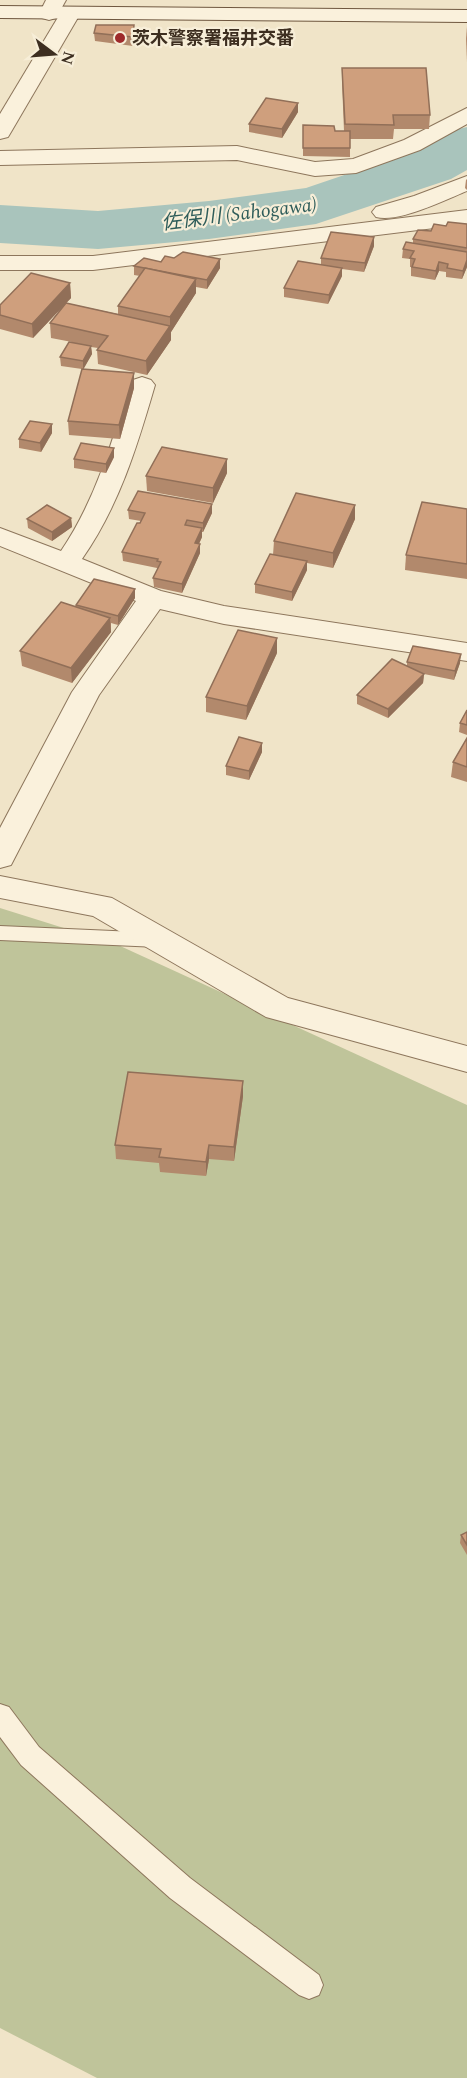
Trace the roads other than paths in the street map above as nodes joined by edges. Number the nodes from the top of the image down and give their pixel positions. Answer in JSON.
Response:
{"nodes":[{"id":1,"x":59,"y":9,"type":"edge"},
{"id":2,"x":0,"y":12,"type":"edge"},
{"id":3,"x":467,"y":16,"type":"edge"},
{"id":4,"x":467,"y":115,"type":"edge"},
{"id":5,"x":0,"y":132,"type":"edge"},
{"id":6,"x":0,"y":158,"type":"edge"},
{"id":7,"x":467,"y":183,"type":"edge"},
{"id":8,"x":440,"y":194,"type":"junction"},
{"id":9,"x":461,"y":218,"type":"edge"},
{"id":10,"x":234,"y":246,"type":"junction"},
{"id":11,"x":0,"y":263,"type":"edge"},
{"id":12,"x":142,"y":385,"type":"dead end"},
{"id":13,"x":0,"y":536,"type":"edge"},
{"id":14,"x":66,"y":563,"type":"junction"},
{"id":15,"x":153,"y":598,"type":"junction"},
{"id":16,"x":467,"y":652,"type":"edge"},
{"id":17,"x":0,"y":857,"type":"edge"},
{"id":18,"x":0,"y":887,"type":"edge"},
{"id":19,"x":0,"y":933,"type":"edge"},
{"id":20,"x":159,"y":940,"type":"junction"},
{"id":21,"x":467,"y":1059,"type":"edge"},
{"id":22,"x":0,"y":1716,"type":"edge"},
{"id":23,"x":309,"y":1985,"type":"dead end"}],
"edges":[{"from":1,"to":2,"type":"street"},
{"from":1,"to":3,"type":"street"},
{"from":1,"to":5,"type":"street"},
{"from":4,"to":6,"type":"street"},
{"from":7,"to":8,"type":"street"},
{"from":8,"to":9,"type":"street"},
{"from":8,"to":10,"type":"street"},
{"from":9,"to":10,"type":"street"},
{"from":10,"to":11,"type":"street"},
{"from":12,"to":14,"type":"street"},
{"from":13,"to":14,"type":"street"},
{"from":14,"to":15,"type":"street"},
{"from":15,"to":16,"type":"street"},
{"from":15,"to":17,"type":"street"},
{"from":18,"to":20,"type":"street"},
{"from":19,"to":20,"type":"lane"},
{"from":20,"to":21,"type":"street"},
{"from":22,"to":23,"type":"lane"}]}
